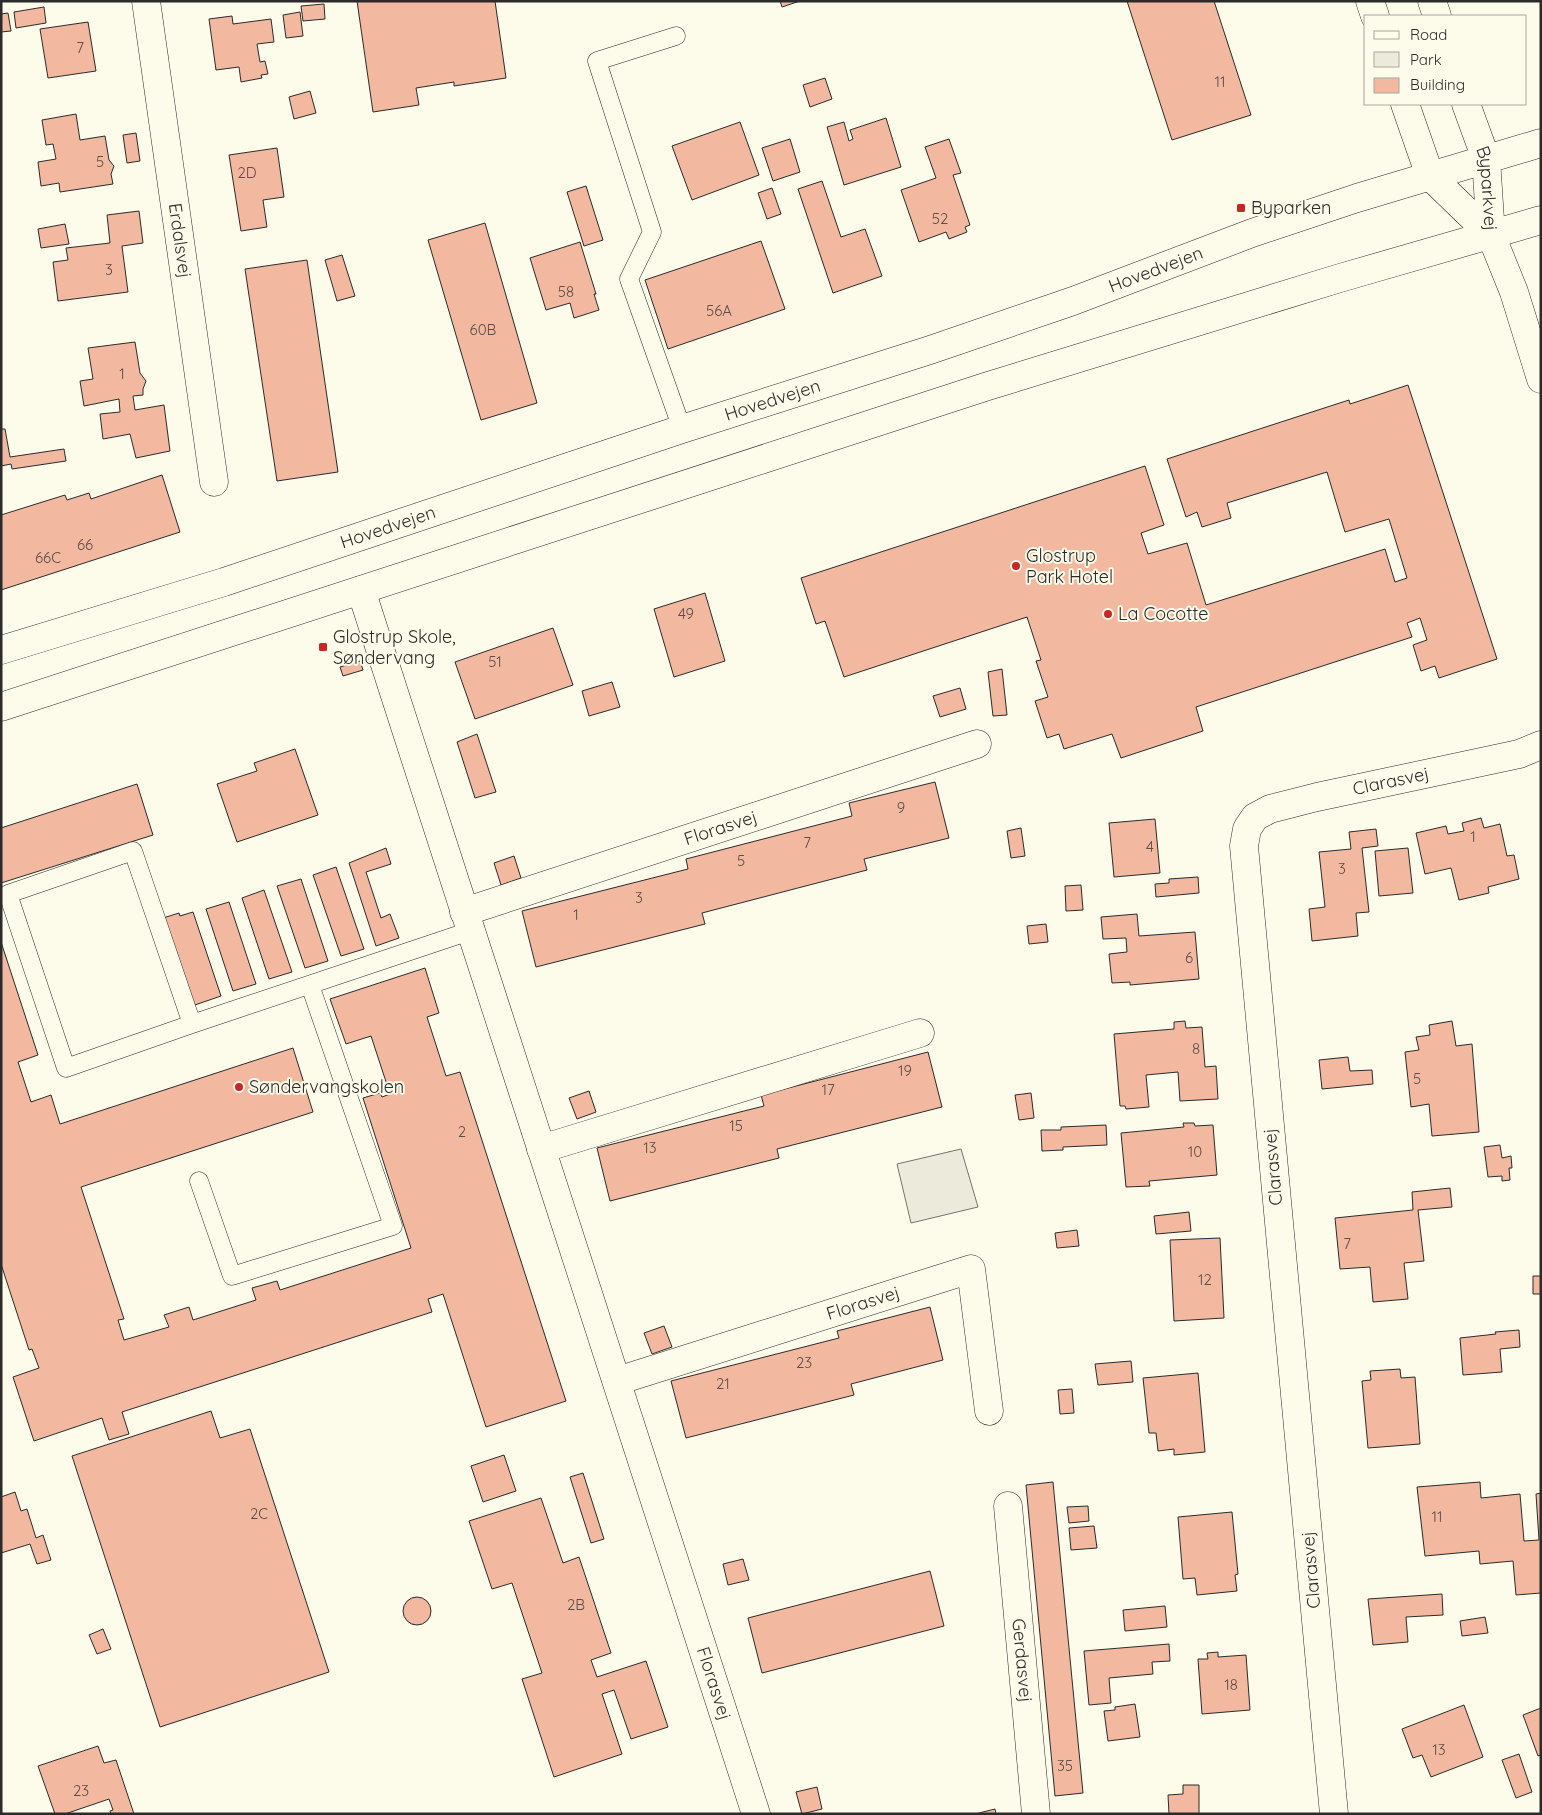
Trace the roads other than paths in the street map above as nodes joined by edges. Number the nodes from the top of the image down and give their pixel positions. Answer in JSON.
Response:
{"nodes":[{"id":1,"x":146,"y":1,"type":"edge"},
{"id":2,"x":1370,"y":1,"type":"edge"},
{"id":3,"x":1432,"y":1,"type":"edge"},
{"id":4,"x":1375,"y":15,"type":"edge"},
{"id":5,"x":1437,"y":15,"type":"edge"},
{"id":6,"x":676,"y":36,"type":"dead end"},
{"id":7,"x":1405,"y":105,"type":"edge"},
{"id":8,"x":1466,"y":105,"type":"edge"},
{"id":9,"x":1541,"y":143,"type":"edge"},
{"id":10,"x":1486,"y":159,"type":"junction"},
{"id":11,"x":1430,"y":176,"type":"junction"},
{"id":12,"x":1541,"y":220,"type":"edge"},
{"id":13,"x":1491,"y":235,"type":"junction"},
{"id":14,"x":1541,"y":378,"type":"edge"},
{"id":15,"x":682,"y":429,"type":"junction"},
{"id":16,"x":214,"y":482,"type":"dead end"},
{"id":17,"x":361,"y":590,"type":"junction"},
{"id":18,"x":1,"y":650,"type":"edge"},
{"id":19,"x":1,"y":707,"type":"edge"},
{"id":20,"x":978,"y":744,"type":"dead end"},
{"id":21,"x":1541,"y":744,"type":"edge"},
{"id":22,"x":467,"y":922,"type":"junction"},
{"id":23,"x":310,"y":985,"type":"junction"},
{"id":24,"x":192,"y":1024,"type":"junction"},
{"id":25,"x":920,"y":1033,"type":"dead end"},
{"id":26,"x":541,"y":1149,"type":"junction"},
{"id":27,"x":200,"y":1181,"type":"dead end"},
{"id":28,"x":617,"y":1381,"type":"junction"},
{"id":29,"x":989,"y":1411,"type":"dead end"},
{"id":30,"x":1008,"y":1506,"type":"dead end"},
{"id":31,"x":756,"y":1814,"type":"edge"},
{"id":32,"x":1036,"y":1814,"type":"edge"},
{"id":33,"x":1334,"y":1814,"type":"edge"}],
"edges":[{"from":1,"to":16,"type":"street","name":"Erdalsvej"},
{"from":2,"to":4,"type":"street"},
{"from":3,"to":5,"type":"street"},
{"from":6,"to":15,"type":"lane"},
{"from":7,"to":11,"type":"street","name":"Byparkvej"},
{"from":8,"to":10,"type":"street","name":"Byparkvej"},
{"from":9,"to":10,"type":"street","name":"Hovedvejen"},
{"from":10,"to":11,"type":"street","name":"Hovedvejen"},
{"from":10,"to":13,"type":"street","name":"Byparkvej"},
{"from":11,"to":13,"type":"street","name":"Byparkvej"},
{"from":11,"to":15,"type":"street","name":"Hovedvejen"},
{"from":12,"to":13,"type":"street"},
{"from":13,"to":14,"type":"street"},
{"from":13,"to":17,"type":"street"},
{"from":15,"to":18,"type":"street","name":"Hovedvejen"},
{"from":17,"to":19,"type":"street"},
{"from":17,"to":22,"type":"street","name":"Florasvej"},
{"from":20,"to":22,"type":"street","name":"Florasvej"},
{"from":21,"to":33,"type":"street","name":"Clarasvej"},
{"from":22,"to":23,"type":"lane"},
{"from":22,"to":26,"type":"street","name":"Florasvej"},
{"from":23,"to":24,"type":"lane"},
{"from":23,"to":27,"type":"lane"},
{"from":24,"to":24,"type":"lane"},
{"from":25,"to":26,"type":"street"},
{"from":26,"to":28,"type":"street","name":"Florasvej"},
{"from":28,"to":29,"type":"street","name":"Florasvej"},
{"from":28,"to":31,"type":"street","name":"Florasvej"},
{"from":30,"to":32,"type":"street","name":"Gerdasvej"}]}
